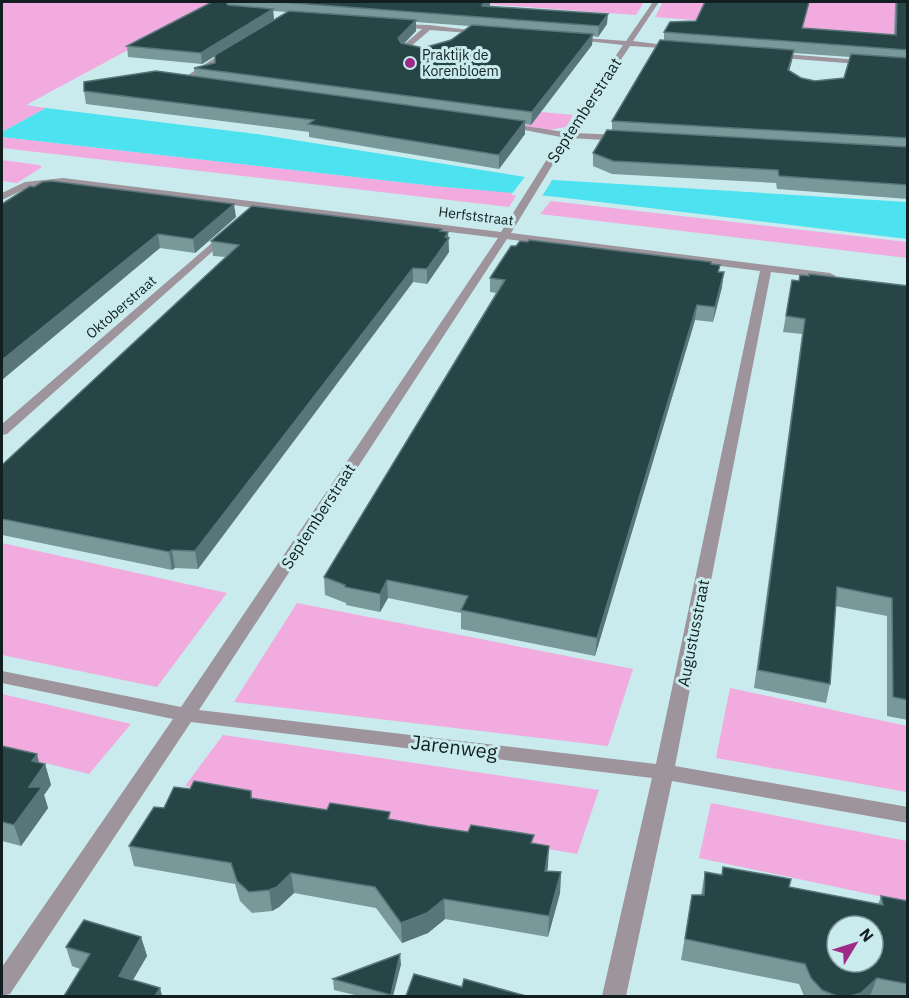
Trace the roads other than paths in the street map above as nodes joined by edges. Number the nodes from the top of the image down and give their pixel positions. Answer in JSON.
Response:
{"nodes":[{"id":1,"x":656,"y":2,"type":"edge"},
{"id":2,"x":382,"y":24,"type":"edge"},
{"id":3,"x":429,"y":27,"type":"junction"},
{"id":4,"x":470,"y":31,"type":"junction"},
{"id":5,"x":493,"y":33,"type":"edge"},
{"id":6,"x":564,"y":38,"type":"edge"},
{"id":7,"x":457,"y":41,"type":"edge"},
{"id":8,"x":628,"y":43,"type":"junction"},
{"id":9,"x":243,"y":44,"type":"edge"},
{"id":10,"x":681,"y":48,"type":"edge"},
{"id":11,"x":420,"y":54,"type":"edge"},
{"id":12,"x":764,"y":54,"type":"edge"},
{"id":13,"x":908,"y":66,"type":"edge"},
{"id":14,"x":199,"y":84,"type":"edge"},
{"id":15,"x":500,"y":125,"type":"edge"},
{"id":16,"x":566,"y":135,"type":"junction"},
{"id":17,"x":634,"y":139,"type":"edge"},
{"id":18,"x":2,"y":197,"type":"edge"},
{"id":19,"x":260,"y":205,"type":"junction"},
{"id":20,"x":503,"y":235,"type":"junction"},
{"id":21,"x":766,"y":269,"type":"junction"},
{"id":22,"x":837,"y":277,"type":"edge"},
{"id":23,"x":2,"y":431,"type":"edge"},
{"id":24,"x":2,"y":677,"type":"edge"},
{"id":25,"x":186,"y":716,"type":"junction"},
{"id":26,"x":663,"y":772,"type":"junction"},
{"id":27,"x":908,"y":815,"type":"edge"},
{"id":28,"x":2,"y":986,"type":"edge"},
{"id":29,"x":614,"y":996,"type":"edge"}],
"edges":[{"from":1,"to":8,"type":"street","name":"Septemberstraat"},
{"from":2,"to":3,"type":"street"},
{"from":3,"to":4,"type":"street"},
{"from":3,"to":11,"type":"street"},
{"from":4,"to":5,"type":"street"},
{"from":4,"to":7,"type":"street"},
{"from":6,"to":8,"type":"street"},
{"from":8,"to":10,"type":"street"},
{"from":8,"to":16,"type":"street","name":"Septemberstraat"},
{"from":9,"to":14,"type":"street"},
{"from":12,"to":13,"type":"street"},
{"from":15,"to":16,"type":"street"},
{"from":16,"to":17,"type":"street"},
{"from":16,"to":20,"type":"street","name":"Septemberstraat"},
{"from":18,"to":19,"type":"street","name":"Herfststraat"},
{"from":19,"to":20,"type":"street","name":"Herfststraat"},
{"from":19,"to":23,"type":"street","name":"Oktoberstraat"},
{"from":20,"to":21,"type":"street","name":"Herfststraat"},
{"from":20,"to":25,"type":"street","name":"Septemberstraat"},
{"from":21,"to":22,"type":"street","name":"Herfststraat"},
{"from":21,"to":26,"type":"street","name":"Augustusstraat"},
{"from":24,"to":25,"type":"street","name":"Jarenweg"},
{"from":25,"to":26,"type":"street","name":"Jarenweg"},
{"from":25,"to":28,"type":"street","name":"Septemberstraat"},
{"from":26,"to":27,"type":"street","name":"Jarenweg"},
{"from":26,"to":29,"type":"street","name":"Augustusstraat"}]}
